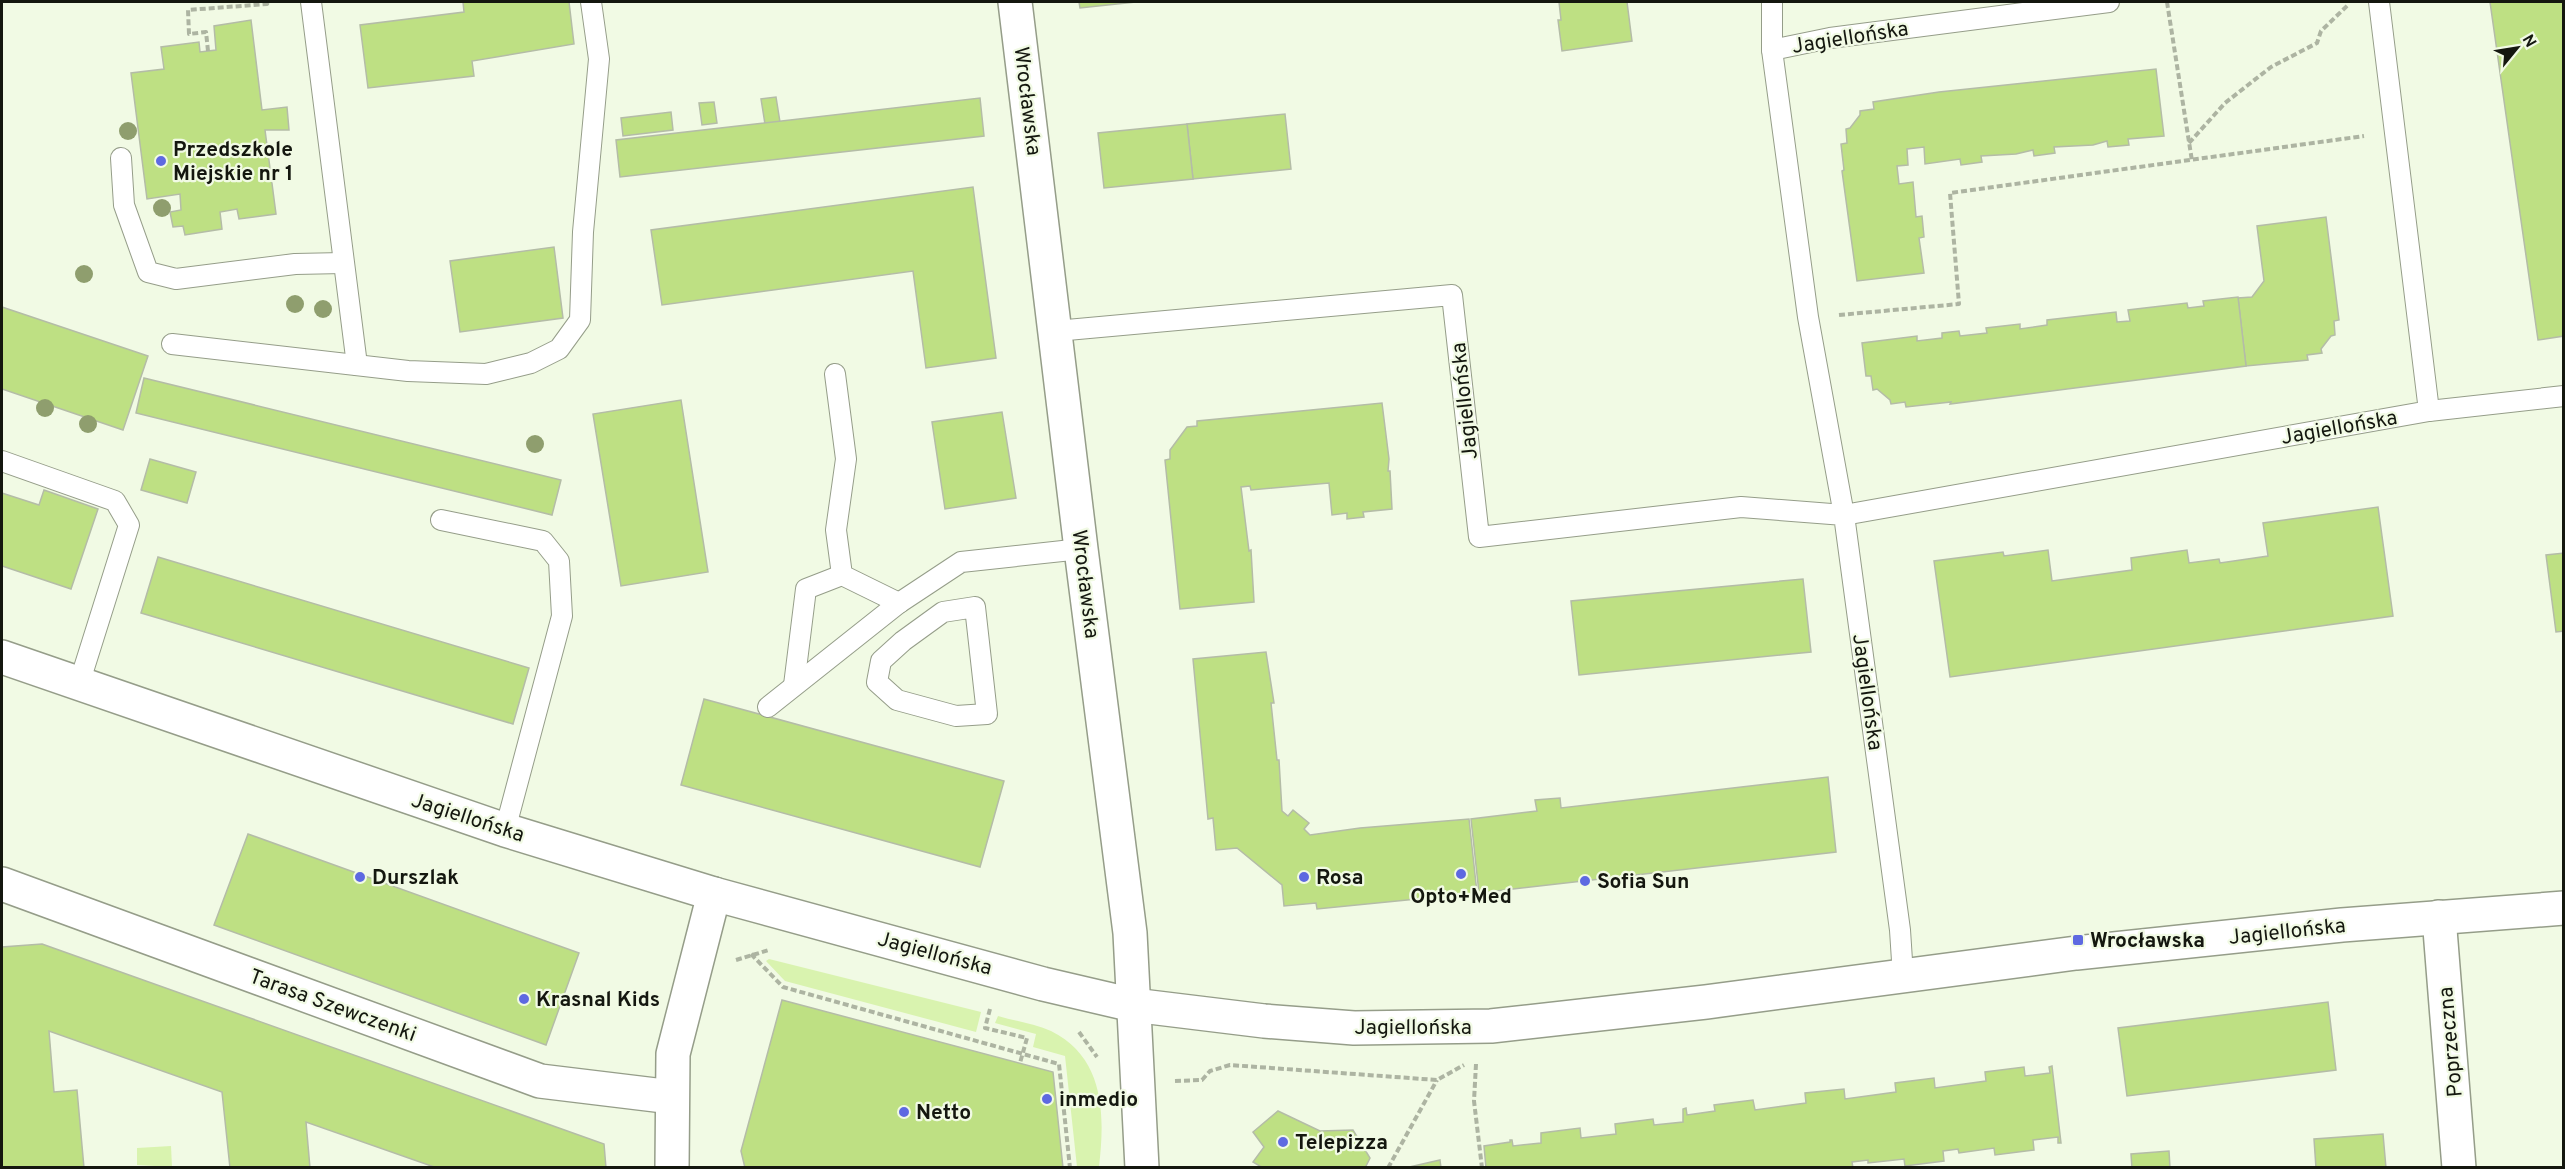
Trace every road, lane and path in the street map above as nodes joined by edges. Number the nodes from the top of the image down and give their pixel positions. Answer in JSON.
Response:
{"nodes":[{"id":1,"x":268,"y":2,"type":"edge"},
{"id":2,"x":311,"y":2,"type":"edge"},
{"id":3,"x":591,"y":2,"type":"edge"},
{"id":4,"x":1015,"y":2,"type":"edge"},
{"id":5,"x":1772,"y":2,"type":"edge"},
{"id":6,"x":2109,"y":2,"type":"edge"},
{"id":7,"x":2167,"y":2,"type":"edge"},
{"id":8,"x":2351,"y":2,"type":"edge"},
{"id":9,"x":2379,"y":2,"type":"edge"},
{"id":10,"x":1772,"y":50,"type":"junction"},
{"id":11,"x":208,"y":51,"type":"dead end"},
{"id":12,"x":2395,"y":132,"type":"junction"},
{"id":13,"x":2189,"y":143,"type":"junction"},
{"id":14,"x":121,"y":158,"type":"dead end"},
{"id":15,"x":2192,"y":161,"type":"junction"},
{"id":16,"x":343,"y":263,"type":"junction"},
{"id":17,"x":1808,"y":317,"type":"junction"},
{"id":18,"x":1056,"y":331,"type":"junction"},
{"id":19,"x":172,"y":344,"type":"dead end"},
{"id":20,"x":357,"y":365,"type":"junction"},
{"id":21,"x":835,"y":374,"type":"dead end"},
{"id":22,"x":2564,"y":396,"type":"edge"},
{"id":23,"x":2429,"y":411,"type":"junction"},
{"id":24,"x":2,"y":461,"type":"edge"},
{"id":25,"x":1844,"y":515,"type":"junction"},
{"id":26,"x":441,"y":520,"type":"dead end"},
{"id":27,"x":1081,"y":549,"type":"junction"},
{"id":28,"x":842,"y":575,"type":"junction"},
{"id":29,"x":899,"y":603,"type":"junction"},
{"id":30,"x":882,"y":616,"type":"junction"},
{"id":31,"x":903,"y":641,"type":"junction"},
{"id":32,"x":2,"y":657,"type":"edge"},
{"id":33,"x":79,"y":684,"type":"junction"},
{"id":34,"x":794,"y":685,"type":"junction"},
{"id":35,"x":768,"y":706,"type":"dead end"},
{"id":36,"x":505,"y":830,"type":"junction"},
{"id":37,"x":2,"y":884,"type":"edge"},
{"id":38,"x":714,"y":894,"type":"junction"},
{"id":39,"x":2564,"y":908,"type":"edge"},
{"id":40,"x":2439,"y":917,"type":"junction"},
{"id":41,"x":751,"y":954,"type":"dead end"},
{"id":42,"x":1903,"y":976,"type":"junction"},
{"id":43,"x":1133,"y":1005,"type":"junction"},
{"id":44,"x":989,"y":1014,"type":"dead end"},
{"id":45,"x":1022,"y":1054,"type":"junction"},
{"id":46,"x":1476,"y":1058,"type":"dead end"},
{"id":47,"x":1020,"y":1063,"type":"dead end"},
{"id":48,"x":1437,"y":1080,"type":"dead end"},
{"id":49,"x":672,"y":1097,"type":"junction"},
{"id":50,"x":672,"y":1167,"type":"edge"},
{"id":51,"x":1070,"y":1167,"type":"edge"},
{"id":52,"x":1142,"y":1167,"type":"edge"},
{"id":53,"x":1388,"y":1167,"type":"edge"},
{"id":54,"x":1482,"y":1167,"type":"edge"},
{"id":55,"x":2459,"y":1167,"type":"edge"}],
"edges":[{"from":1,"to":11,"type":"path"},
{"from":2,"to":16,"type":"lane"},
{"from":3,"to":20,"type":"lane"},
{"from":4,"to":18,"type":"street","name":"Wrocławska"},
{"from":5,"to":10,"type":"lane"},
{"from":6,"to":10,"type":"lane","name":"Jagiellońska"},
{"from":7,"to":13,"type":"path"},
{"from":8,"to":13,"type":"path"},
{"from":9,"to":12,"type":"lane"},
{"from":10,"to":17,"type":"lane","name":"Jagiellońska"},
{"from":12,"to":15,"type":"path"},
{"from":12,"to":23,"type":"lane"},
{"from":13,"to":15,"type":"path"},
{"from":14,"to":16,"type":"lane"},
{"from":15,"to":17,"type":"path"},
{"from":16,"to":20,"type":"lane"},
{"from":17,"to":25,"type":"lane","name":"Jagiellońska"},
{"from":18,"to":25,"type":"lane","name":"Jagiellońska"},
{"from":18,"to":27,"type":"street","name":"Wrocławska"},
{"from":19,"to":20,"type":"lane"},
{"from":21,"to":28,"type":"lane"},
{"from":22,"to":23,"type":"lane","name":"Jagiellońska"},
{"from":23,"to":25,"type":"lane","name":"Jagiellońska"},
{"from":24,"to":33,"type":"lane"},
{"from":25,"to":42,"type":"lane","name":"Jagiellońska"},
{"from":26,"to":36,"type":"lane"},
{"from":27,"to":29,"type":"lane"},
{"from":27,"to":43,"type":"street","name":"Wrocławska"},
{"from":28,"to":29,"type":"lane"},
{"from":28,"to":34,"type":"lane"},
{"from":29,"to":30,"type":"lane"},
{"from":30,"to":31,"type":"lane"},
{"from":30,"to":34,"type":"lane"},
{"from":31,"to":31,"type":"lane"},
{"from":32,"to":33,"type":"street","name":"Jagiellońska"},
{"from":33,"to":36,"type":"street","name":"Jagiellońska"},
{"from":34,"to":35,"type":"lane"},
{"from":36,"to":38,"type":"street","name":"Jagiellońska"},
{"from":37,"to":49,"type":"street","name":"Tarasa Szewczenki"},
{"from":38,"to":43,"type":"street","name":"Jagiellońska"},
{"from":38,"to":49,"type":"street"},
{"from":39,"to":40,"type":"street","name":"Jagiellońska"},
{"from":40,"to":42,"type":"street","name":"Jagiellońska"},
{"from":40,"to":55,"type":"street","name":"Poprzeczna"},
{"from":41,"to":45,"type":"path"},
{"from":42,"to":43,"type":"street","name":"Jagiellońska"},
{"from":43,"to":52,"type":"street","name":"Wrocławska"},
{"from":44,"to":45,"type":"path"},
{"from":45,"to":47,"type":"path"},
{"from":45,"to":51,"type":"path"},
{"from":46,"to":54,"type":"path"},
{"from":48,"to":53,"type":"path"},
{"from":49,"to":50,"type":"street"}]}
